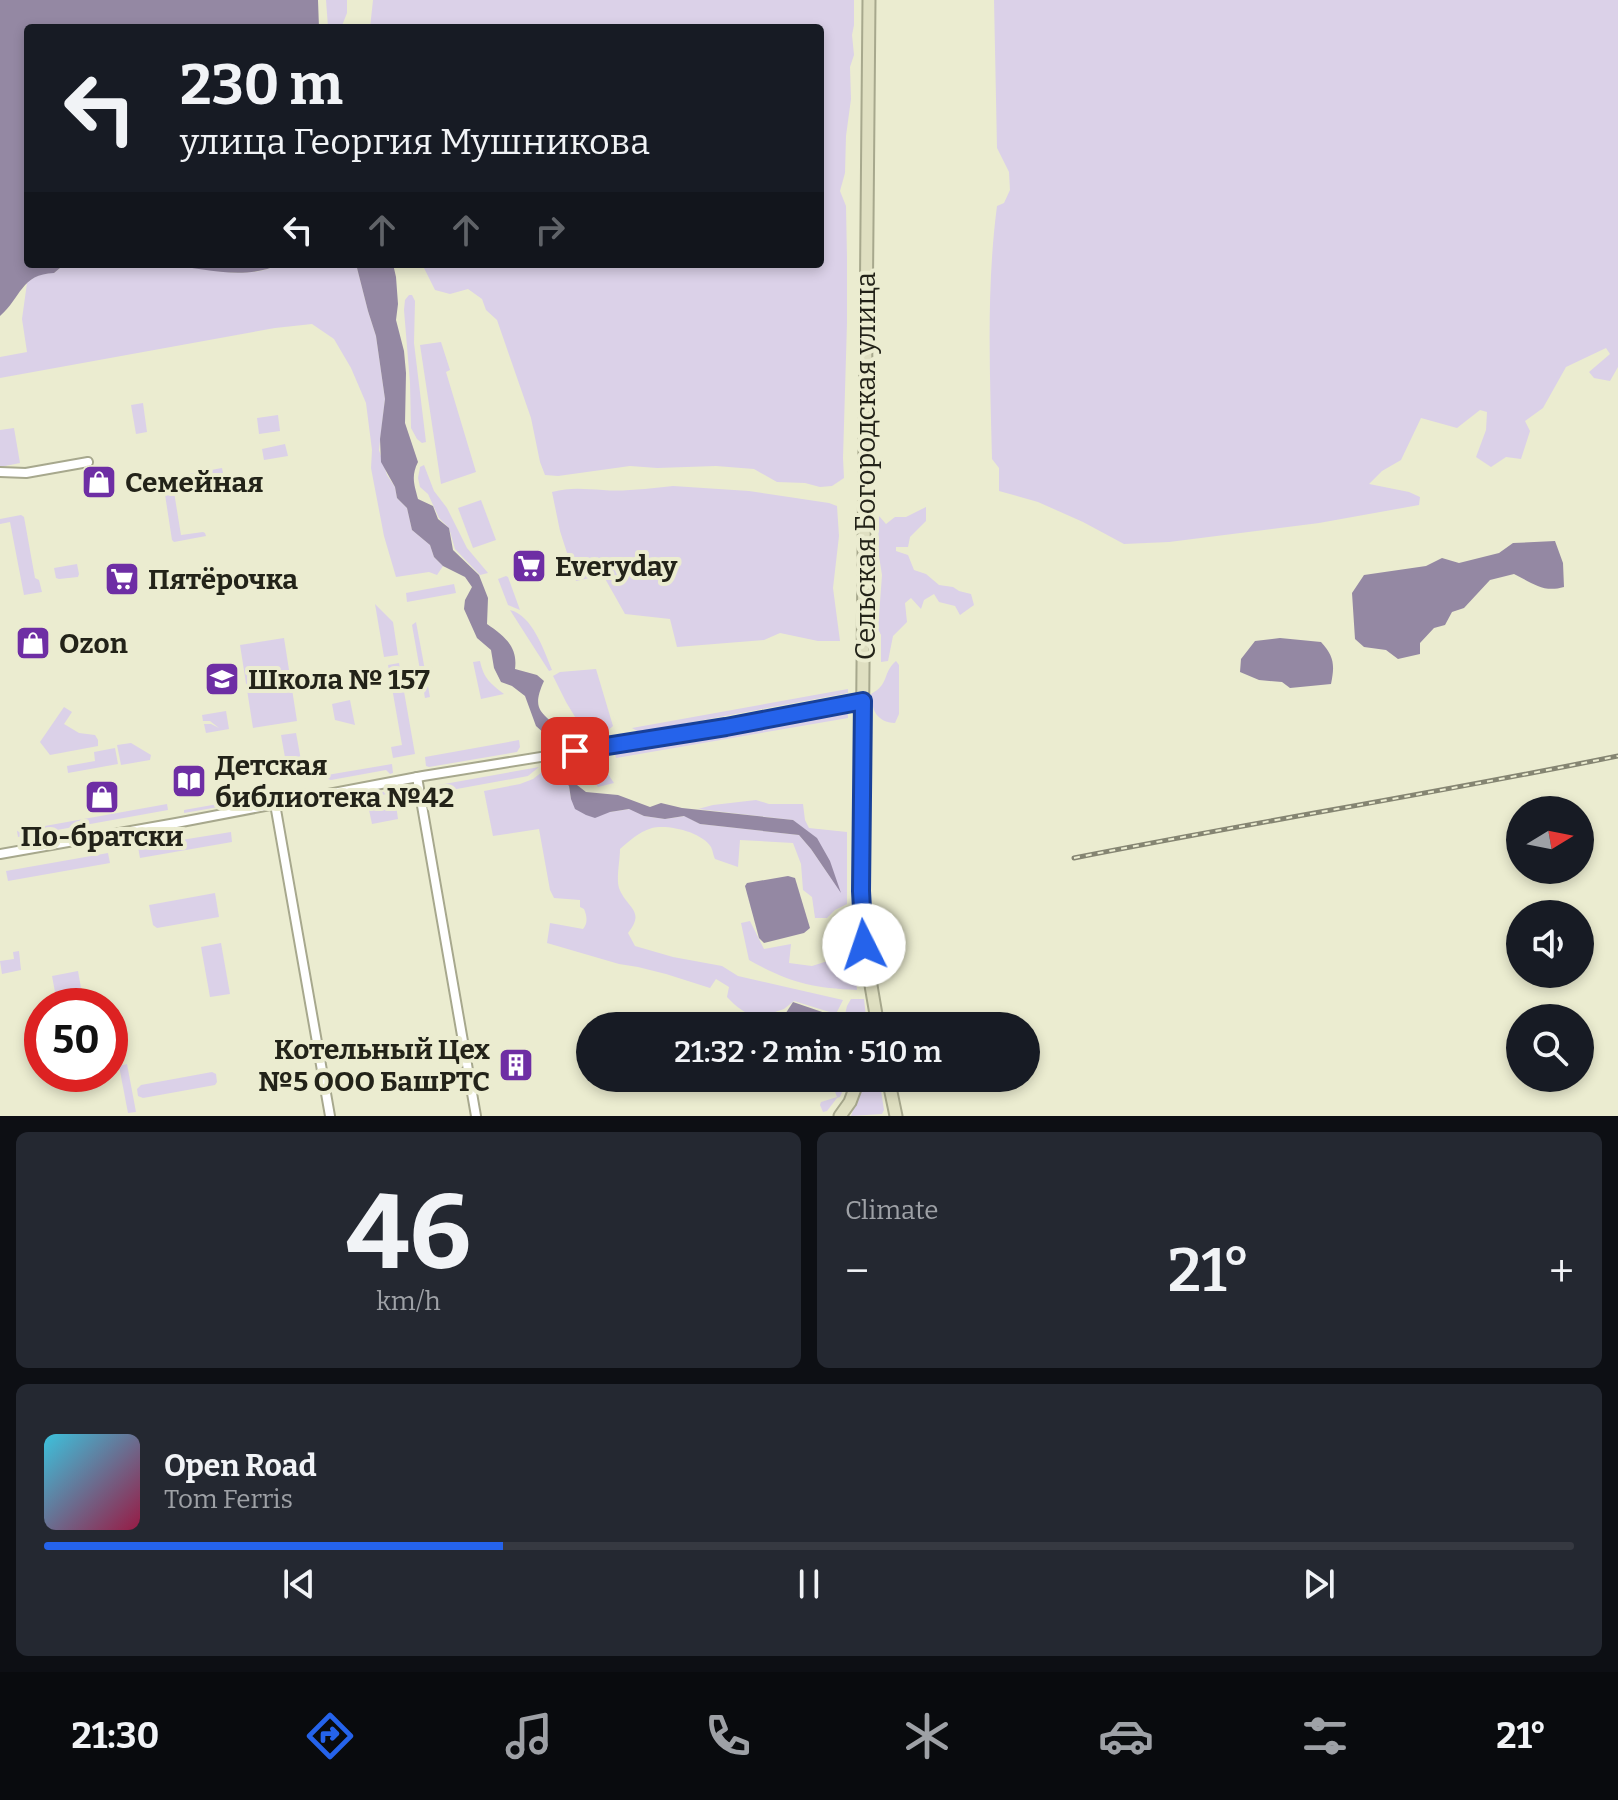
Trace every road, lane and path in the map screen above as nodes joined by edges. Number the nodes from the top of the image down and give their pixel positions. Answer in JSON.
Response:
{"nodes":[{"id":1,"x":869,"y":0,"type":"edge"},
{"id":2,"x":88,"y":462,"type":"dead end"},
{"id":3,"x":0,"y":472,"type":"edge"},
{"id":4,"x":863,"y":701,"type":"junction"},
{"id":5,"x":417,"y":777,"type":"junction"},
{"id":6,"x":275,"y":804,"type":"junction"},
{"id":7,"x":0,"y":854,"type":"edge"},
{"id":8,"x":876,"y":1012,"type":"edge"},
{"id":9,"x":854,"y":1092,"type":"edge"},
{"id":10,"x":891,"y":1092,"type":"edge"},
{"id":11,"x":330,"y":1116,"type":"edge"},
{"id":12,"x":476,"y":1116,"type":"edge"},
{"id":13,"x":840,"y":1116,"type":"edge"},
{"id":14,"x":896,"y":1116,"type":"edge"}],
"edges":[{"from":1,"to":4,"type":"main road","name":"Сельская Богородская улица"},
{"from":2,"to":3,"type":"street"},
{"from":4,"to":5,"type":"street"},
{"from":4,"to":8,"type":"main road","name":"Сельская Богородская улица"},
{"from":5,"to":6,"type":"street"},
{"from":5,"to":12,"type":"street"},
{"from":6,"to":7,"type":"street"},
{"from":6,"to":11,"type":"street"},
{"from":9,"to":13,"type":"main road"},
{"from":10,"to":14,"type":"main road"}]}
